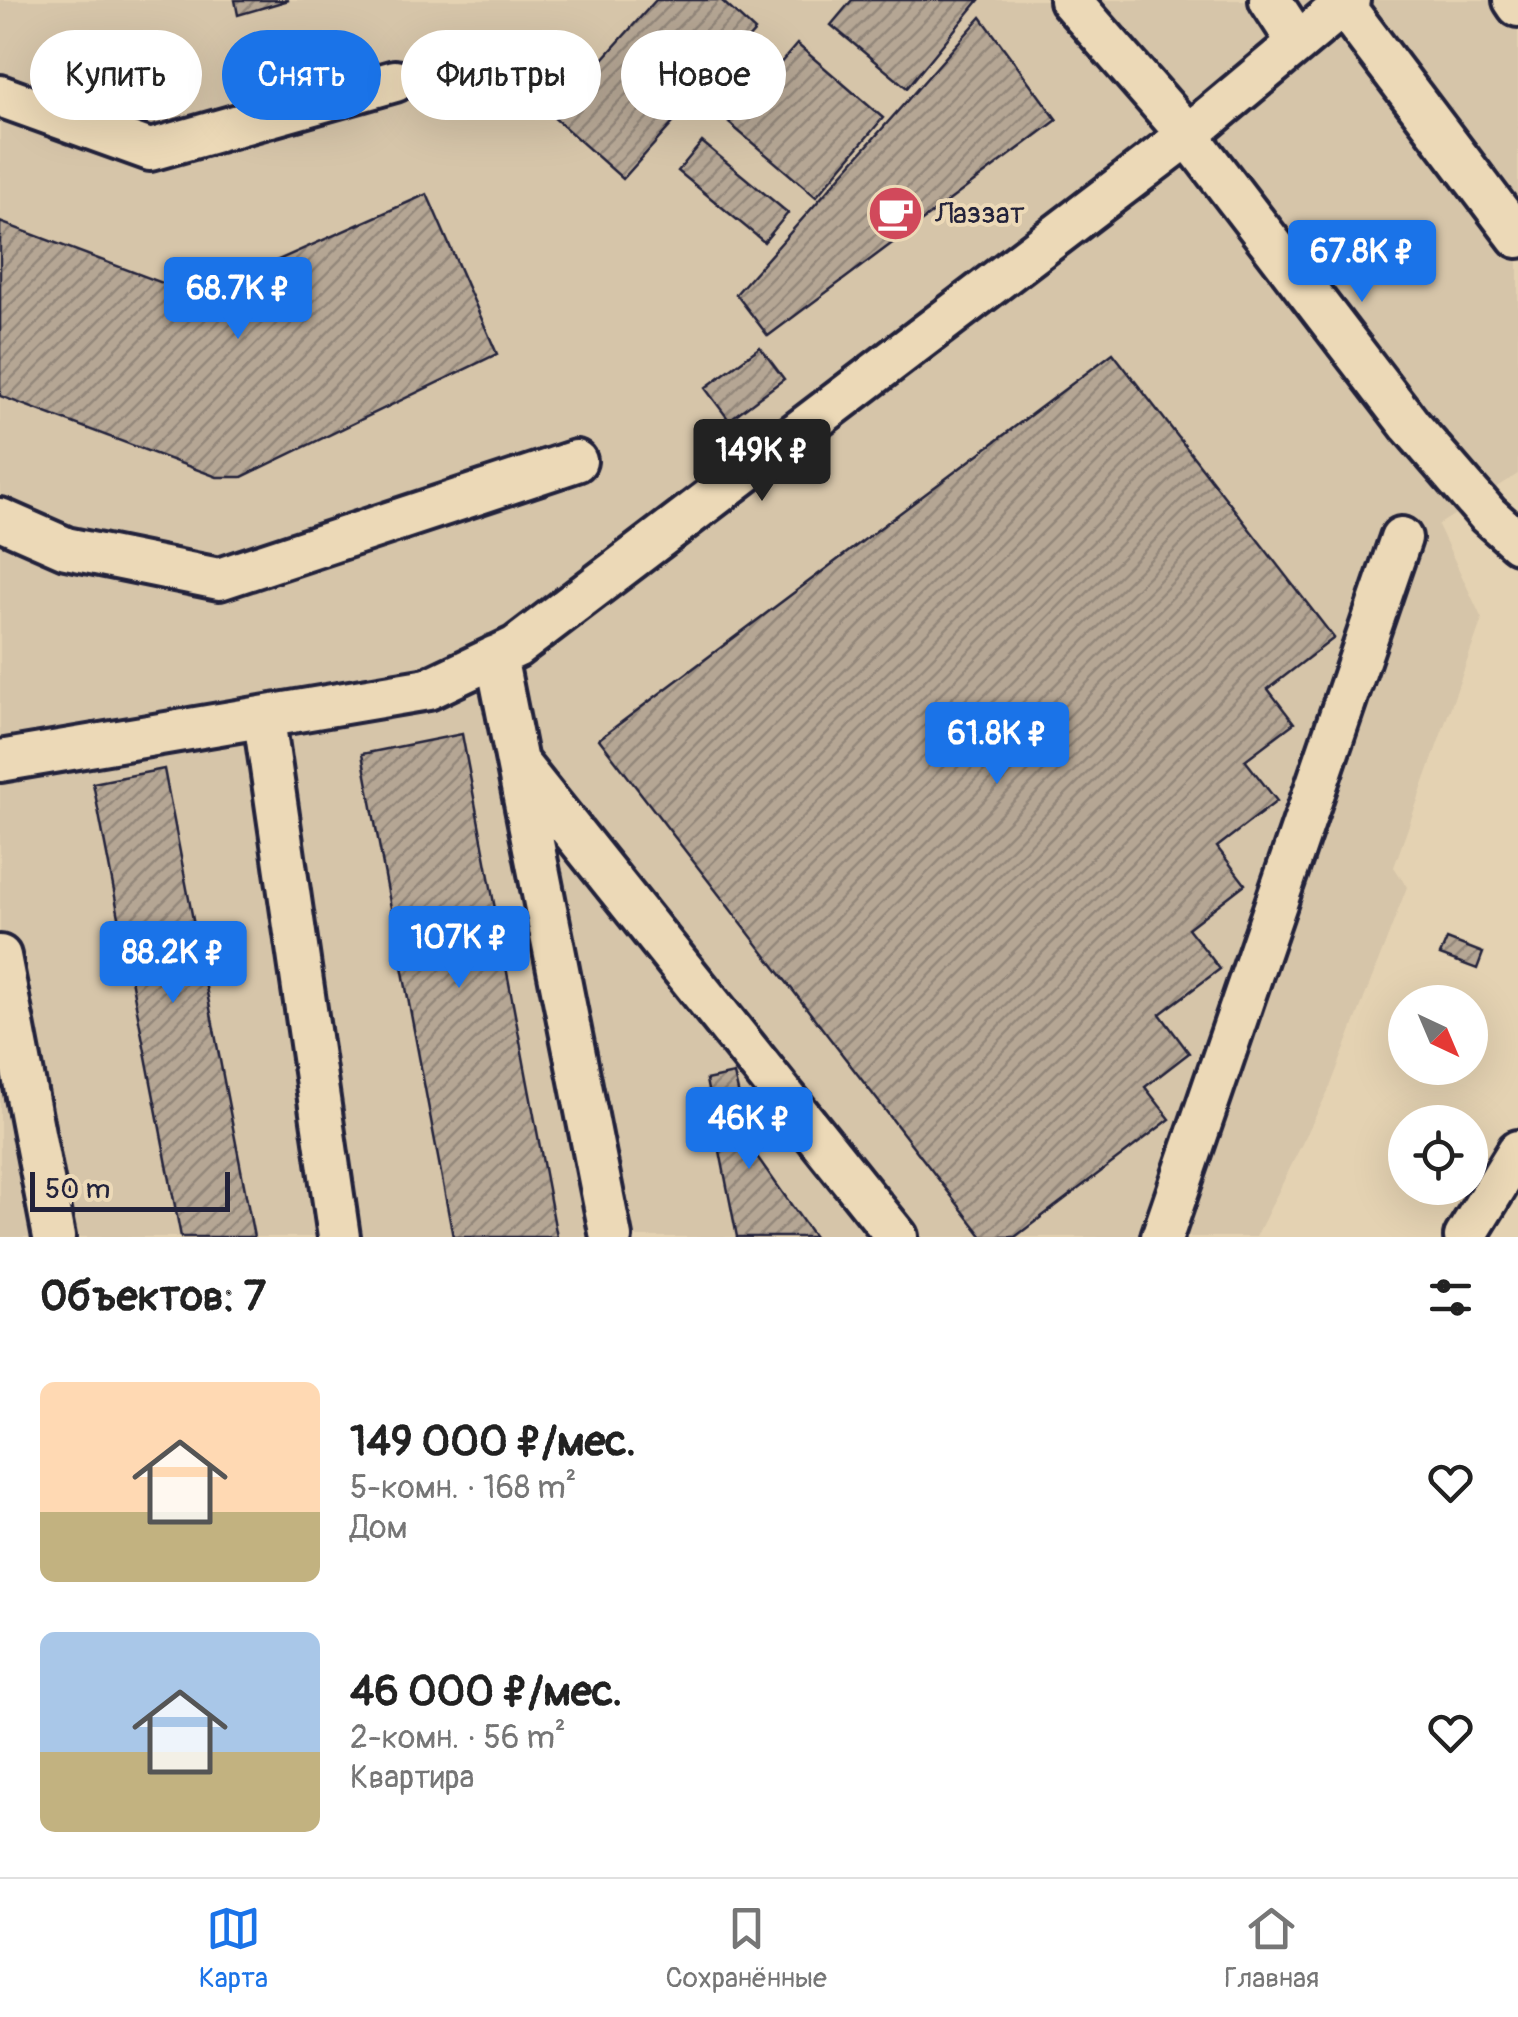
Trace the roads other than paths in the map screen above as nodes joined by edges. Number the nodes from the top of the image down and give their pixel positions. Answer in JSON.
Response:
{"nodes":[{"id":1,"x":1070,"y":0,"type":"edge"},
{"id":2,"x":1270,"y":0,"type":"edge"},
{"id":3,"x":1514,"y":0,"type":"edge"},
{"id":4,"x":1346,"y":2,"type":"edge"},
{"id":5,"x":1518,"y":6,"type":"edge"},
{"id":6,"x":1298,"y":42,"type":"junction"},
{"id":7,"x":395,"y":81,"type":"dead end"},
{"id":8,"x":0,"y":96,"type":"edge"},
{"id":9,"x":1188,"y":135,"type":"junction"},
{"id":10,"x":1518,"y":237,"type":"edge"},
{"id":11,"x":576,"y":461,"type":"dead end"},
{"id":12,"x":0,"y":519,"type":"edge"},
{"id":13,"x":1401,"y":538,"type":"dead end"},
{"id":14,"x":1518,"y":542,"type":"edge"},
{"id":15,"x":496,"y":656,"type":"junction"},
{"id":16,"x":264,"y":719,"type":"junction"},
{"id":17,"x":0,"y":761,"type":"edge"},
{"id":18,"x":517,"y":762,"type":"junction"},
{"id":19,"x":0,"y":956,"type":"edge"},
{"id":20,"x":1518,"y":1151,"type":"edge"},
{"id":21,"x":54,"y":1237,"type":"edge"},
{"id":22,"x":339,"y":1237,"type":"edge"},
{"id":23,"x":610,"y":1237,"type":"edge"},
{"id":24,"x":896,"y":1237,"type":"edge"},
{"id":25,"x":1162,"y":1237,"type":"edge"},
{"id":26,"x":1464,"y":1237,"type":"edge"}],
"edges":[{"from":1,"to":9,"type":"street"},
{"from":2,"to":6,"type":"street"},
{"from":3,"to":5,"type":"street"},
{"from":4,"to":6,"type":"street"},
{"from":4,"to":10,"type":"street"},
{"from":6,"to":9,"type":"street"},
{"from":7,"to":8,"type":"street"},
{"from":9,"to":14,"type":"street"},
{"from":9,"to":15,"type":"street"},
{"from":11,"to":12,"type":"street"},
{"from":13,"to":25,"type":"street"},
{"from":15,"to":16,"type":"street"},
{"from":15,"to":18,"type":"street"},
{"from":16,"to":17,"type":"street"},
{"from":16,"to":22,"type":"street"},
{"from":18,"to":23,"type":"street"},
{"from":18,"to":24,"type":"street"},
{"from":19,"to":21,"type":"street"},
{"from":20,"to":26,"type":"street"}]}
